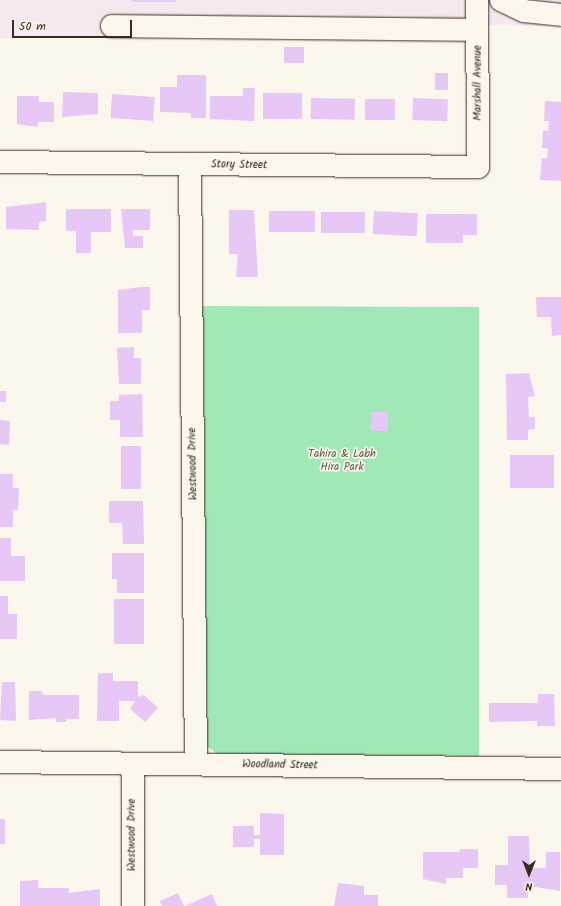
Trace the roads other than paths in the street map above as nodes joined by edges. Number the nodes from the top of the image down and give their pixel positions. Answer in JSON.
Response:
{"nodes":[{"id":1,"x":477,"y":0,"type":"edge"},
{"id":2,"x":501,"y":0,"type":"edge"},
{"id":3,"x":561,"y":15,"type":"edge"},
{"id":4,"x":112,"y":26,"type":"dead end"},
{"id":5,"x":477,"y":30,"type":"junction"},
{"id":6,"x":0,"y":162,"type":"edge"},
{"id":7,"x":190,"y":164,"type":"junction"},
{"id":8,"x":478,"y":167,"type":"joint"},
{"id":9,"x":0,"y":762,"type":"edge"},
{"id":10,"x":133,"y":764,"type":"junction"},
{"id":11,"x":196,"y":764,"type":"junction"},
{"id":12,"x":561,"y":768,"type":"edge"},
{"id":13,"x":133,"y":906,"type":"edge"}],
"edges":[{"from":1,"to":5,"type":"street","name":"Marshall Avenue"},
{"from":2,"to":3,"type":"street"},
{"from":4,"to":5,"type":"street"},
{"from":5,"to":8,"type":"street","name":"Marshall Avenue"},
{"from":6,"to":7,"type":"street","name":"Story Street"},
{"from":7,"to":8,"type":"street","name":"Story Street"},
{"from":7,"to":11,"type":"street","name":"Westwood Drive"},
{"from":9,"to":10,"type":"street","name":"Woodland Street"},
{"from":10,"to":11,"type":"street","name":"Woodland Street"},
{"from":10,"to":13,"type":"street","name":"Westwood Drive"},
{"from":11,"to":12,"type":"street","name":"Woodland Street"}]}
